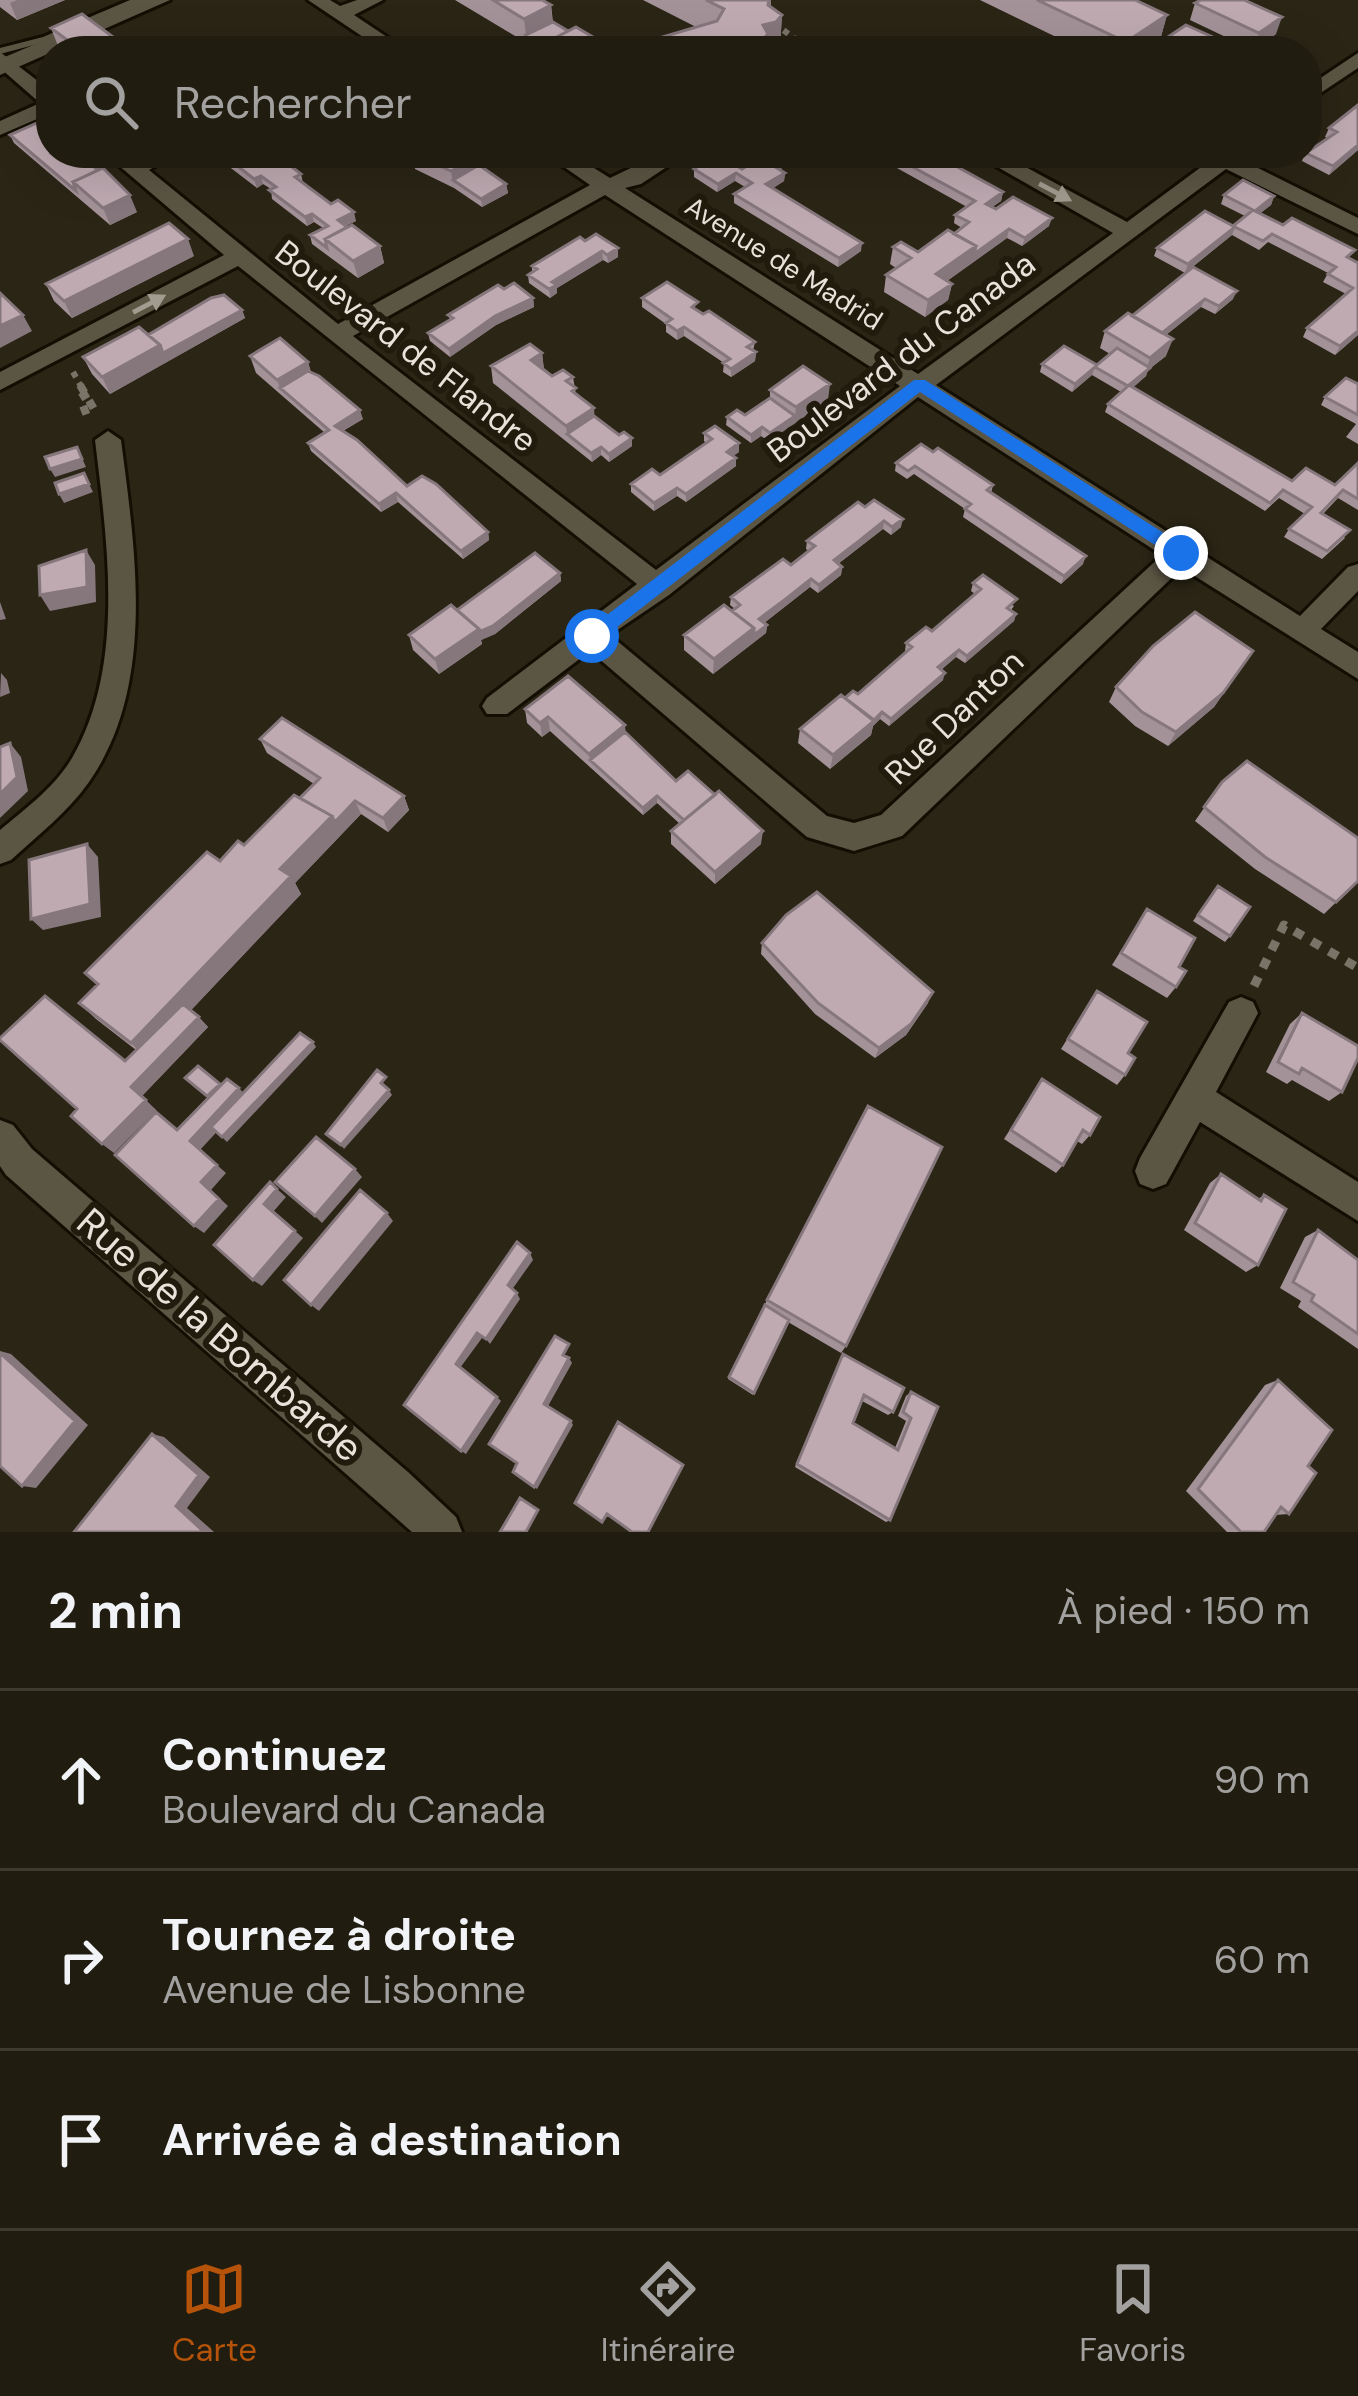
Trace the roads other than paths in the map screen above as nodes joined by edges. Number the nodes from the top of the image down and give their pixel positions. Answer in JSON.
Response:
{"nodes":[{"id":1,"x":121,"y":0,"type":"edge"},
{"id":2,"x":138,"y":0,"type":"edge"},
{"id":3,"x":159,"y":0,"type":"edge"},
{"id":4,"x":317,"y":0,"type":"edge"},
{"id":5,"x":374,"y":0,"type":"edge"},
{"id":6,"x":338,"y":14,"type":"junction"},
{"id":7,"x":47,"y":36,"type":"edge"},
{"id":8,"x":53,"y":36,"type":"edge"},
{"id":9,"x":62,"y":36,"type":"edge"},
{"id":10,"x":368,"y":36,"type":"edge"},
{"id":11,"x":36,"y":41,"type":"edge"},
{"id":12,"x":36,"y":43,"type":"edge"},
{"id":13,"x":36,"y":45,"type":"edge"},
{"id":14,"x":2,"y":58,"type":"edge"},
{"id":15,"x":1358,"y":58,"type":"edge"},
{"id":16,"x":1322,"y":85,"type":"edge"},
{"id":17,"x":36,"y":90,"type":"edge"},
{"id":18,"x":36,"y":111,"type":"edge"},
{"id":19,"x":0,"y":129,"type":"edge"},
{"id":20,"x":134,"y":168,"type":"edge"},
{"id":21,"x":140,"y":168,"type":"edge"},
{"id":22,"x":578,"y":168,"type":"edge"},
{"id":23,"x":652,"y":168,"type":"edge"},
{"id":24,"x":1011,"y":168,"type":"edge"},
{"id":25,"x":1213,"y":168,"type":"edge"},
{"id":26,"x":1252,"y":168,"type":"edge"},
{"id":27,"x":136,"y":170,"type":"junction"},
{"id":28,"x":606,"y":186,"type":"junction"},
{"id":29,"x":1358,"y":227,"type":"edge"},
{"id":30,"x":1126,"y":231,"type":"junction"},
{"id":31,"x":240,"y":256,"type":"junction"},
{"id":32,"x":335,"y":335,"type":"junction"},
{"id":33,"x":0,"y":382,"type":"edge"},
{"id":34,"x":920,"y":384,"type":"junction"},
{"id":35,"x":108,"y":440,"type":"dead end"},
{"id":36,"x":1181,"y":553,"type":"junction"},
{"id":37,"x":1358,"y":574,"type":"edge"},
{"id":38,"x":659,"y":587,"type":"junction"},
{"id":39,"x":1302,"y":631,"type":"junction"},
{"id":40,"x":592,"y":636,"type":"junction"},
{"id":41,"x":1358,"y":667,"type":"edge"},
{"id":42,"x":497,"y":706,"type":"dead end"},
{"id":43,"x":0,"y":850,"type":"edge"},
{"id":44,"x":1241,"y":1013,"type":"road end"},
{"id":45,"x":1194,"y":1098,"type":"junction"},
{"id":46,"x":6,"y":1154,"type":"edge"},
{"id":47,"x":1153,"y":1171,"type":"dead end"},
{"id":48,"x":1358,"y":1203,"type":"edge"},
{"id":49,"x":441,"y":1532,"type":"edge"}],
"edges":[{"from":1,"to":7,"type":"street"},
{"from":2,"to":8,"type":"lane"},
{"from":3,"to":9,"type":"street"},
{"from":4,"to":6,"type":"street"},
{"from":5,"to":6,"type":"street"},
{"from":6,"to":10,"type":"street"},
{"from":11,"to":14,"type":"street"},
{"from":12,"to":14,"type":"lane"},
{"from":13,"to":14,"type":"street"},
{"from":14,"to":17,"type":"street"},
{"from":15,"to":16,"type":"street"},
{"from":18,"to":19,"type":"street"},
{"from":20,"to":27,"type":"street","name":"Boulevard de Flandre"},
{"from":21,"to":27,"type":"street"},
{"from":22,"to":28,"type":"street","name":"Avenue de Madrid"},
{"from":23,"to":28,"type":"street"},
{"from":24,"to":30,"type":"street","one_way":true},
{"from":25,"to":30,"type":"street","name":"Boulevard du Canada"},
{"from":26,"to":29,"type":"street"},
{"from":27,"to":31,"type":"street","name":"Boulevard de Flandre"},
{"from":28,"to":32,"type":"street"},
{"from":28,"to":34,"type":"street","name":"Avenue de Madrid"},
{"from":30,"to":34,"type":"street","name":"Boulevard du Canada"},
{"from":31,"to":32,"type":"street","name":"Boulevard de Flandre"},
{"from":33,"to":31,"type":"street","one_way":true},
{"from":32,"to":38,"type":"street","name":"Boulevard de Flandre"},
{"from":34,"to":36,"type":"street","name":"Avenue de Madrid"},
{"from":34,"to":38,"type":"street","name":"Boulevard du Canada"},
{"from":35,"to":43,"type":"street"},
{"from":36,"to":39,"type":"street","name":"Avenue de Madrid"},
{"from":36,"to":40,"type":"street","name":"Rue Danton"},
{"from":37,"to":39,"type":"street"},
{"from":38,"to":40,"type":"street","name":"Boulevard du Canada"},
{"from":39,"to":41,"type":"street","name":"Avenue de Madrid"},
{"from":40,"to":42,"type":"street","name":"Boulevard du Canada"},
{"from":44,"to":45,"type":"street"},
{"from":45,"to":47,"type":"street"},
{"from":45,"to":48,"type":"street"},
{"from":46,"to":49,"type":"street","name":"Rue de la Bombarde"}]}
